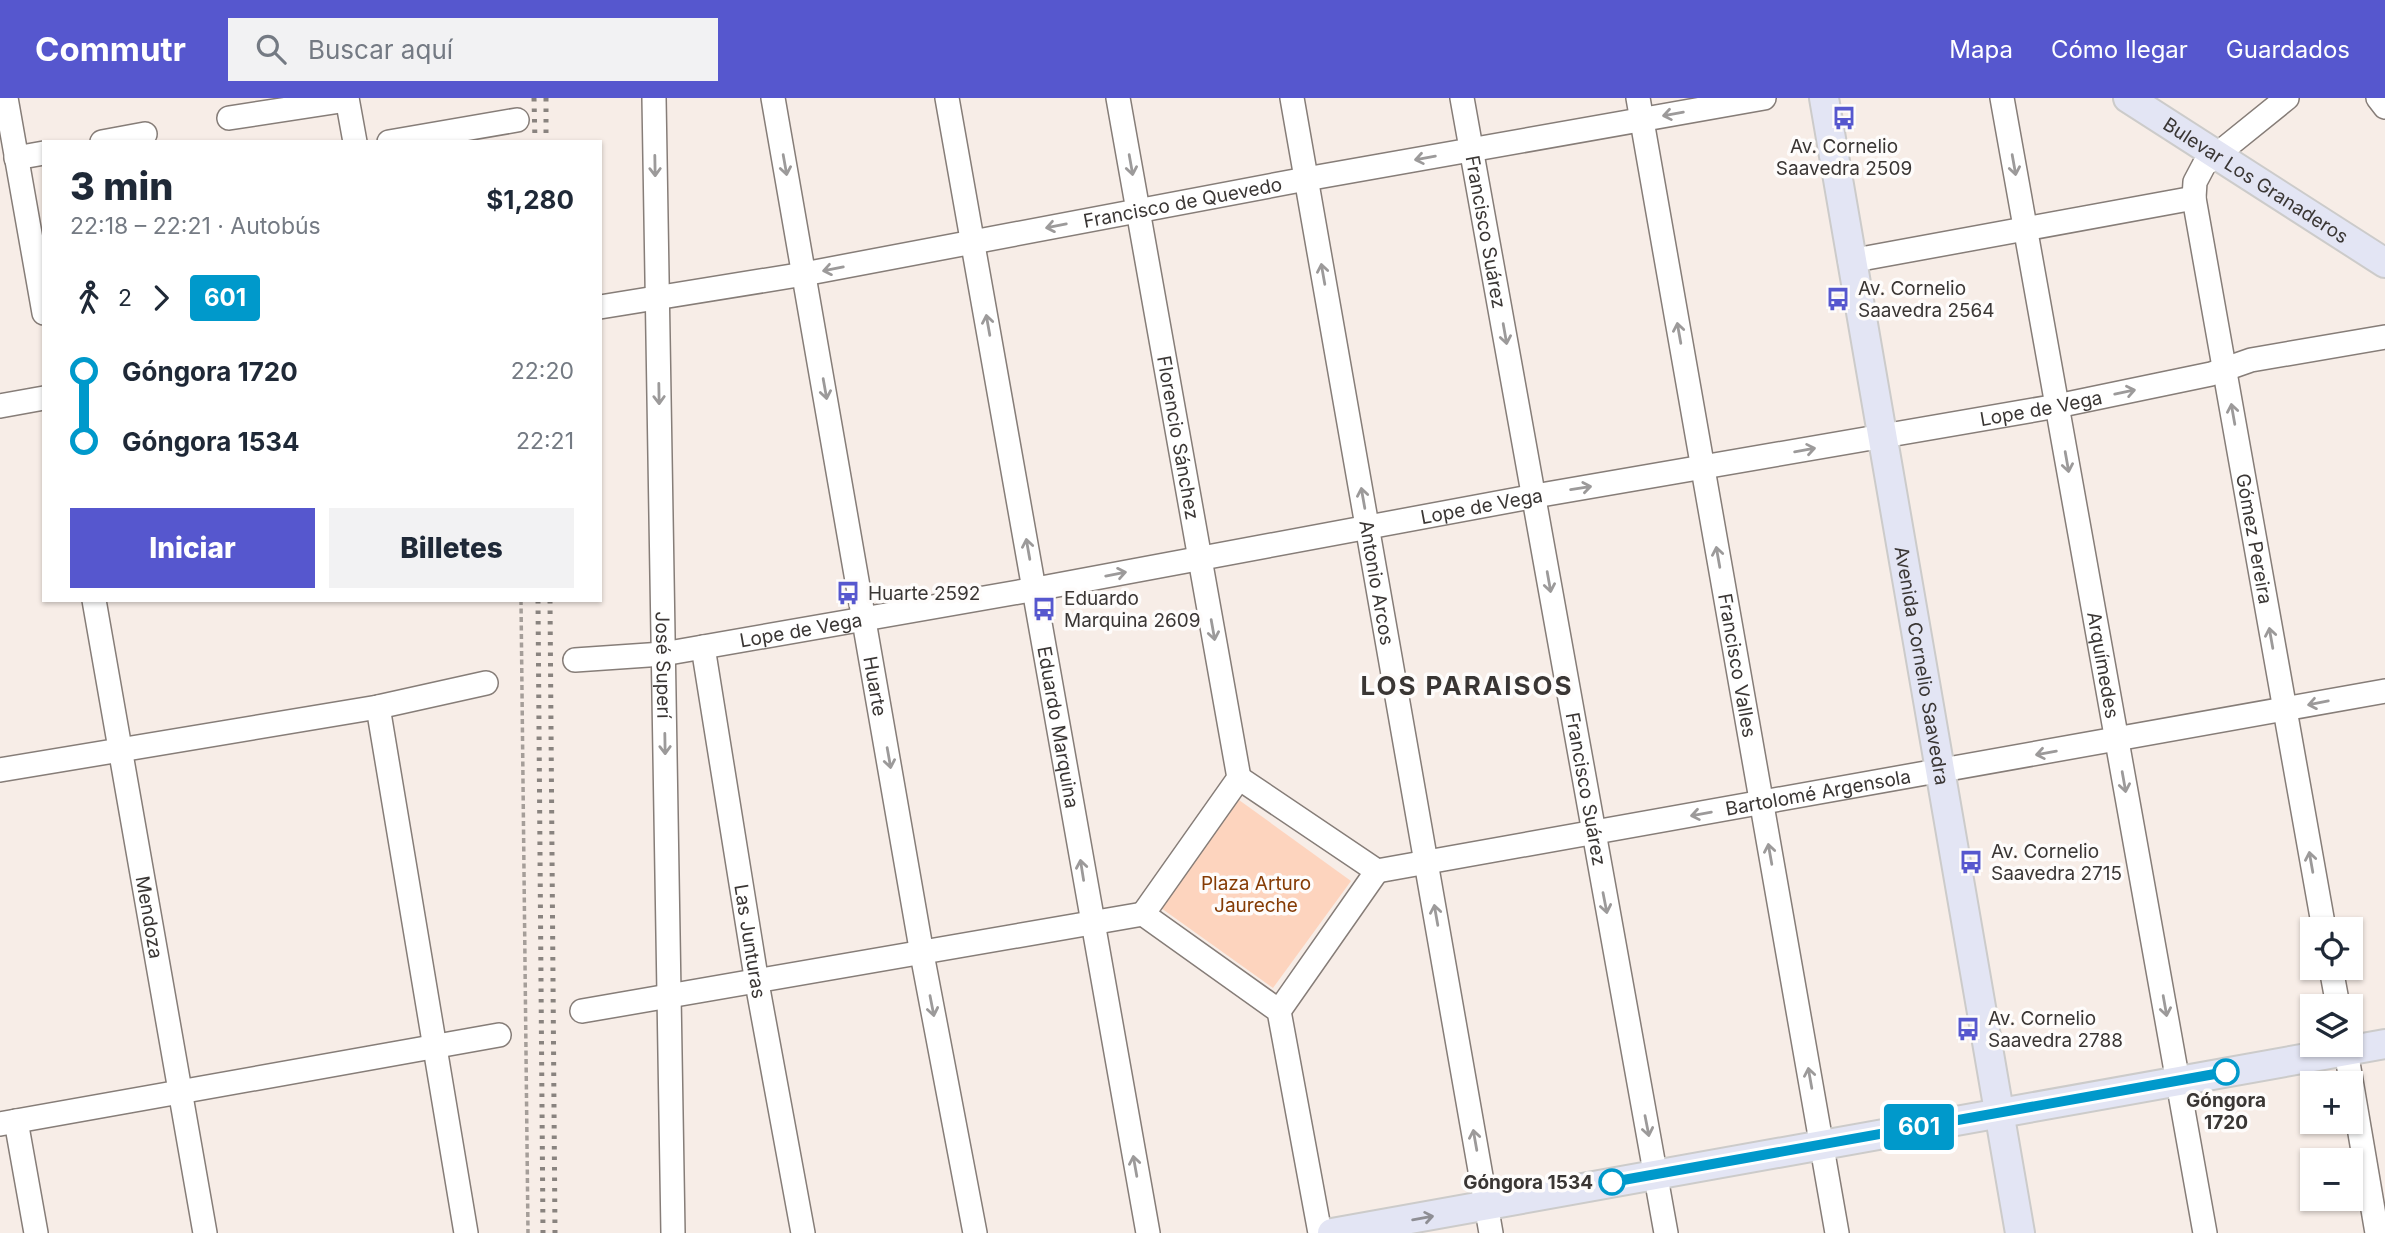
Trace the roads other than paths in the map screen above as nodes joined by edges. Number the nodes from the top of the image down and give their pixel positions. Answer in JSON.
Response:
{"nodes":[{"id":1,"x":6,"y":98,"type":"edge"},
{"id":2,"x":654,"y":98,"type":"edge"},
{"id":3,"x":773,"y":98,"type":"edge"},
{"id":4,"x":947,"y":98,"type":"edge"},
{"id":5,"x":1118,"y":98,"type":"edge"},
{"id":6,"x":1292,"y":98,"type":"edge"},
{"id":7,"x":1462,"y":98,"type":"edge"},
{"id":8,"x":1764,"y":98,"type":"edge"},
{"id":9,"x":1824,"y":98,"type":"edge"},
{"id":10,"x":2002,"y":98,"type":"edge"},
{"id":11,"x":2128,"y":98,"type":"edge"},
{"id":12,"x":2287,"y":98,"type":"edge"},
{"id":13,"x":2378,"y":98,"type":"edge"},
{"id":14,"x":347,"y":99,"type":"edge"},
{"id":15,"x":2385,"y":107,"type":"edge"},
{"id":16,"x":1639,"y":108,"type":"edge"},
{"id":17,"x":229,"y":118,"type":"dead end"},
{"id":18,"x":517,"y":120,"type":"dead end"},
{"id":19,"x":145,"y":134,"type":"dead end"},
{"id":20,"x":113,"y":140,"type":"edge"},
{"id":21,"x":355,"y":140,"type":"edge"},
{"id":22,"x":401,"y":140,"type":"edge"},
{"id":23,"x":1471,"y":149,"type":"junction"},
{"id":24,"x":42,"y":153,"type":"edge"},
{"id":25,"x":2217,"y":156,"type":"junction"},
{"id":26,"x":16,"y":158,"type":"junction"},
{"id":27,"x":1306,"y":179,"type":"junction"},
{"id":28,"x":2194,"y":198,"type":"junction"},
{"id":29,"x":1139,"y":211,"type":"junction"},
{"id":30,"x":2025,"y":230,"type":"junction"},
{"id":31,"x":972,"y":242,"type":"junction"},
{"id":32,"x":1850,"y":261,"type":"junction"},
{"id":33,"x":2385,"y":263,"type":"edge"},
{"id":34,"x":804,"y":274,"type":"junction"},
{"id":35,"x":658,"y":300,"type":"junction"},
{"id":36,"x":42,"y":302,"type":"edge"},
{"id":37,"x":602,"y":307,"type":"edge"},
{"id":38,"x":2385,"y":337,"type":"edge"},
{"id":39,"x":2226,"y":370,"type":"junction"},
{"id":40,"x":42,"y":398,"type":"edge"},
{"id":41,"x":0,"y":406,"type":"edge"},
{"id":42,"x":2057,"y":406,"type":"junction"},
{"id":43,"x":1882,"y":436,"type":"junction"},
{"id":44,"x":1702,"y":468,"type":"junction"},
{"id":45,"x":1535,"y":496,"type":"junction"},
{"id":46,"x":1368,"y":528,"type":"junction"},
{"id":47,"x":1200,"y":558,"type":"junction"},
{"id":48,"x":1036,"y":589,"type":"junction"},
{"id":49,"x":94,"y":602,"type":"edge"},
{"id":50,"x":865,"y":619,"type":"junction"},
{"id":51,"x":703,"y":647,"type":"junction"},
{"id":52,"x":663,"y":653,"type":"junction"},
{"id":53,"x":575,"y":660,"type":"dead end"},
{"id":54,"x":486,"y":683,"type":"dead end"},
{"id":55,"x":2385,"y":691,"type":"edge"},
{"id":56,"x":378,"y":707,"type":"junction"},
{"id":57,"x":2284,"y":710,"type":"junction"},
{"id":58,"x":2116,"y":740,"type":"junction"},
{"id":59,"x":120,"y":749,"type":"junction"},
{"id":60,"x":0,"y":770,"type":"edge"},
{"id":61,"x":1940,"y":772,"type":"junction"},
{"id":62,"x":1239,"y":778,"type":"junction"},
{"id":63,"x":1761,"y":803,"type":"junction"},
{"id":64,"x":1592,"y":833,"type":"junction"},
{"id":65,"x":1426,"y":861,"type":"junction"},
{"id":66,"x":1377,"y":871,"type":"junction"},
{"id":67,"x":1143,"y":914,"type":"junction"},
{"id":68,"x":2322,"y":917,"type":"edge"},
{"id":69,"x":1090,"y":922,"type":"junction"},
{"id":70,"x":922,"y":954,"type":"junction"},
{"id":71,"x":757,"y":983,"type":"junction"},
{"id":72,"x":670,"y":997,"type":"junction"},
{"id":73,"x":582,"y":1011,"type":"dead end"},
{"id":74,"x":1279,"y":1011,"type":"junction"},
{"id":75,"x":499,"y":1035,"type":"dead end"},
{"id":76,"x":2385,"y":1044,"type":"edge"},
{"id":77,"x":435,"y":1046,"type":"junction"},
{"id":78,"x":2363,"y":1046,"type":"edge"},
{"id":79,"x":2300,"y":1057,"type":"edge"},
{"id":80,"x":2348,"y":1057,"type":"edge"},
{"id":81,"x":2178,"y":1081,"type":"junction"},
{"id":82,"x":180,"y":1092,"type":"junction"},
{"id":83,"x":2000,"y":1113,"type":"junction"},
{"id":84,"x":8,"y":1122,"type":"edge"},
{"id":85,"x":1821,"y":1145,"type":"junction"},
{"id":86,"x":1656,"y":1173,"type":"junction"},
{"id":87,"x":1489,"y":1220,"type":"edge"},
{"id":88,"x":36,"y":1233,"type":"edge"},
{"id":89,"x":205,"y":1233,"type":"edge"},
{"id":90,"x":466,"y":1233,"type":"edge"},
{"id":91,"x":673,"y":1233,"type":"edge"},
{"id":92,"x":803,"y":1233,"type":"edge"},
{"id":93,"x":975,"y":1233,"type":"edge"},
{"id":94,"x":1148,"y":1233,"type":"edge"},
{"id":95,"x":1320,"y":1233,"type":"edge"},
{"id":96,"x":1332,"y":1233,"type":"edge"},
{"id":97,"x":1666,"y":1233,"type":"edge"},
{"id":98,"x":1836,"y":1233,"type":"edge"},
{"id":99,"x":2020,"y":1233,"type":"edge"},
{"id":100,"x":2205,"y":1233,"type":"edge"},
{"id":101,"x":2377,"y":1233,"type":"edge"}],
"edges":[{"from":1,"to":26,"type":"street"},
{"from":2,"to":35,"type":"street","name":"José Superí","one_way":true},
{"from":3,"to":34,"type":"street","name":"Huarte","one_way":true},
{"from":4,"to":31,"type":"street","name":"Eduardo Marquina"},
{"from":5,"to":29,"type":"street","name":"Florencio Sánchez","one_way":true},
{"from":6,"to":27,"type":"street","name":"Antonio Arcos"},
{"from":7,"to":23,"type":"street","name":"Francisco Suárez"},
{"from":8,"to":16,"type":"street","name":"Francisco de Quevedo","one_way":true},
{"from":9,"to":32,"type":"main road","name":"Avenida Cornelio Saavedra"},
{"from":10,"to":30,"type":"street","name":"Arquímedes","one_way":true},
{"from":11,"to":25,"type":"main road","name":"Bulevar Los Granaderos"},
{"from":12,"to":25,"type":"street"},
{"from":13,"to":15,"type":"street"},
{"from":14,"to":17,"type":"street"},
{"from":14,"to":21,"type":"street"},
{"from":16,"to":23,"type":"street","name":"Francisco de Quevedo"},
{"from":44,"to":16,"type":"street","name":"Francisco Valles","one_way":true},
{"from":18,"to":22,"type":"street"},
{"from":19,"to":20,"type":"street"},
{"from":23,"to":27,"type":"street","name":"Francisco de Quevedo","one_way":true},
{"from":23,"to":45,"type":"street","name":"Francisco Suárez","one_way":true},
{"from":24,"to":26,"type":"street"},
{"from":25,"to":28,"type":"street"},
{"from":25,"to":33,"type":"main road","name":"Bulevar Los Granaderos"},
{"from":26,"to":36,"type":"street"},
{"from":27,"to":29,"type":"street","name":"Francisco de Quevedo"},
{"from":46,"to":27,"type":"street","name":"Antonio Arcos","one_way":true},
{"from":28,"to":30,"type":"street"},
{"from":28,"to":39,"type":"street","name":"Gómez Pereira"},
{"from":29,"to":31,"type":"street","name":"Francisco de Quevedo","one_way":true},
{"from":29,"to":47,"type":"street","name":"Florencio Sánchez"},
{"from":30,"to":32,"type":"street"},
{"from":30,"to":42,"type":"street","name":"Arquímedes"},
{"from":31,"to":34,"type":"street","name":"Francisco de Quevedo","one_way":true},
{"from":48,"to":31,"type":"street","name":"Eduardo Marquina","one_way":true},
{"from":32,"to":43,"type":"main road","name":"Avenida Cornelio Saavedra"},
{"from":34,"to":35,"type":"street","name":"Francisco de Quevedo"},
{"from":34,"to":50,"type":"street","name":"Huarte","one_way":true},
{"from":35,"to":37,"type":"street","name":"Francisco de Quevedo"},
{"from":35,"to":52,"type":"street","name":"José Superí","one_way":true},
{"from":38,"to":39,"type":"street","name":"Lope de Vega"},
{"from":42,"to":39,"type":"street","name":"Lope de Vega","one_way":true},
{"from":57,"to":39,"type":"street","name":"Gómez Pereira","one_way":true},
{"from":40,"to":41,"type":"street"},
{"from":42,"to":43,"type":"street","name":"Lope de Vega"},
{"from":42,"to":58,"type":"street","name":"Arquímedes","one_way":true},
{"from":44,"to":43,"type":"street","name":"Lope de Vega","one_way":true},
{"from":43,"to":61,"type":"main road","name":"Avenida Cornelio Saavedra"},
{"from":45,"to":44,"type":"street","name":"Lope de Vega","one_way":true},
{"from":63,"to":44,"type":"street","name":"Francisco Valles","one_way":true},
{"from":45,"to":46,"type":"street","name":"Lope de Vega"},
{"from":45,"to":64,"type":"street","name":"Francisco Suárez","one_way":true},
{"from":46,"to":47,"type":"street","name":"Lope de Vega"},
{"from":46,"to":65,"type":"street","name":"Antonio Arcos"},
{"from":48,"to":47,"type":"street","name":"Lope de Vega","one_way":true},
{"from":47,"to":62,"type":"street","name":"Florencio Sánchez","one_way":true},
{"from":48,"to":50,"type":"street","name":"Lope de Vega"},
{"from":69,"to":48,"type":"street","name":"Eduardo Marquina","one_way":true},
{"from":49,"to":59,"type":"street","name":"Mendoza"},
{"from":50,"to":51,"type":"street","name":"Lope de Vega"},
{"from":50,"to":70,"type":"street","name":"Huarte","one_way":true},
{"from":51,"to":52,"type":"street","name":"Lope de Vega"},
{"from":51,"to":71,"type":"street","name":"Las Junturas"},
{"from":52,"to":53,"type":"street","name":"Lope de Vega"},
{"from":52,"to":72,"type":"street","name":"José Superí","one_way":true},
{"from":54,"to":56,"type":"street"},
{"from":55,"to":57,"type":"street","name":"Bartolomé Argensola","one_way":true},
{"from":56,"to":59,"type":"street"},
{"from":56,"to":77,"type":"street"},
{"from":57,"to":58,"type":"street","name":"Bartolomé Argensola"},
{"from":68,"to":57,"type":"street","name":"Gómez Pereira","one_way":true},
{"from":58,"to":61,"type":"street","name":"Bartolomé Argensola","one_way":true},
{"from":58,"to":81,"type":"street","name":"Arquímedes","one_way":true},
{"from":59,"to":60,"type":"street"},
{"from":59,"to":82,"type":"street","name":"Mendoza"},
{"from":61,"to":63,"type":"street","name":"Bartolomé Argensola"},
{"from":61,"to":83,"type":"main road","name":"Avenida Cornelio Saavedra"},
{"from":62,"to":66,"type":"street"},
{"from":62,"to":67,"type":"street"},
{"from":63,"to":64,"type":"street","name":"Bartolomé Argensola","one_way":true},
{"from":85,"to":63,"type":"street","name":"Francisco Valles","one_way":true},
{"from":64,"to":65,"type":"street","name":"Bartolomé Argensola"},
{"from":64,"to":86,"type":"street","name":"Francisco Suárez","one_way":true},
{"from":65,"to":66,"type":"street","name":"Bartolomé Argensola"},
{"from":87,"to":65,"type":"street","name":"Antonio Arcos","one_way":true},
{"from":66,"to":74,"type":"street"},
{"from":67,"to":69,"type":"street"},
{"from":67,"to":74,"type":"street"},
{"from":69,"to":70,"type":"street"},
{"from":94,"to":69,"type":"street","name":"Eduardo Marquina","one_way":true},
{"from":70,"to":71,"type":"street"},
{"from":70,"to":93,"type":"street","name":"Huarte","one_way":true},
{"from":71,"to":72,"type":"street"},
{"from":71,"to":92,"type":"street","name":"Las Junturas"},
{"from":72,"to":73,"type":"street"},
{"from":72,"to":91,"type":"street","name":"José Superí"},
{"from":74,"to":95,"type":"street"},
{"from":75,"to":77,"type":"street"},
{"from":76,"to":78,"type":"main road"},
{"from":77,"to":82,"type":"street"},
{"from":77,"to":90,"type":"street"},
{"from":79,"to":81,"type":"main road"},
{"from":80,"to":101,"type":"street"},
{"from":81,"to":83,"type":"main road"},
{"from":81,"to":100,"type":"street","name":"Arquímedes"},
{"from":82,"to":84,"type":"street"},
{"from":82,"to":89,"type":"street","name":"Mendoza"},
{"from":83,"to":85,"type":"main road"},
{"from":83,"to":99,"type":"main road","name":"Avenida Cornelio Saavedra"},
{"from":84,"to":88,"type":"street"},
{"from":85,"to":86,"type":"main road"},
{"from":85,"to":98,"type":"street","name":"Francisco Valles"},
{"from":86,"to":87,"type":"main road"},
{"from":86,"to":97,"type":"street","name":"Francisco Suárez"},
{"from":96,"to":87,"type":"main road","one_way":true}]}
